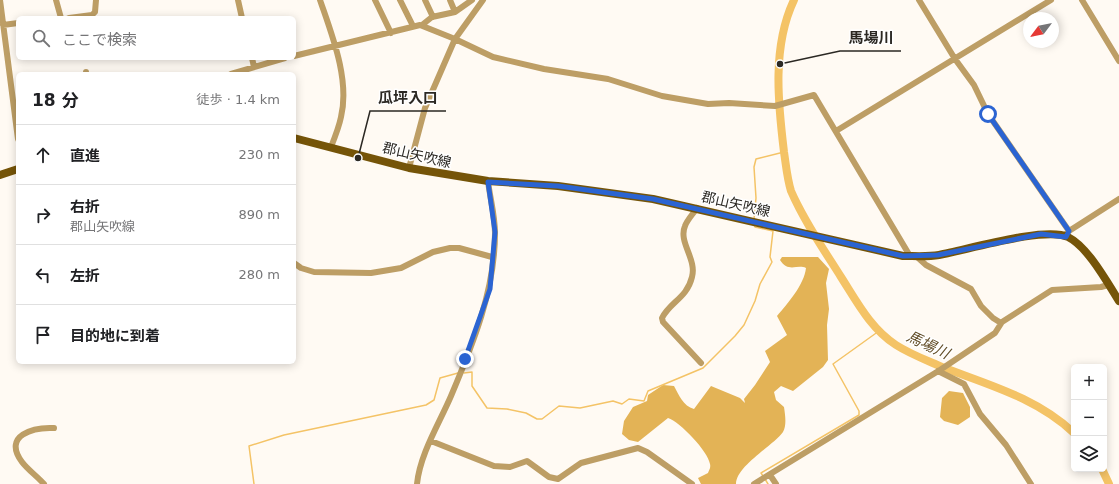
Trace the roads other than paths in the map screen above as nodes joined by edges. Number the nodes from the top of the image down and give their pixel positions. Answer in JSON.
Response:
{"nodes":[{"id":1,"x":0,"y":0,"type":"edge"},
{"id":2,"x":56,"y":0,"type":"edge"},
{"id":3,"x":96,"y":0,"type":"edge"},
{"id":4,"x":238,"y":0,"type":"edge"},
{"id":5,"x":320,"y":0,"type":"edge"},
{"id":6,"x":375,"y":0,"type":"edge"},
{"id":7,"x":400,"y":0,"type":"edge"},
{"id":8,"x":425,"y":0,"type":"edge"},
{"id":9,"x":450,"y":0,"type":"edge"},
{"id":10,"x":483,"y":0,"type":"edge"},
{"id":11,"x":919,"y":0,"type":"edge"},
{"id":12,"x":1051,"y":0,"type":"edge"},
{"id":13,"x":1082,"y":0,"type":"edge"},
{"id":14,"x":469,"y":1,"type":"edge"},
{"id":15,"x":455,"y":12,"type":"junction"},
{"id":16,"x":60,"y":16,"type":"edge"},
{"id":17,"x":84,"y":16,"type":"edge"},
{"id":18,"x":242,"y":16,"type":"edge"},
{"id":19,"x":433,"y":17,"type":"junction"},
{"id":20,"x":16,"y":23,"type":"edge"},
{"id":21,"x":3,"y":25,"type":"junction"},
{"id":22,"x":422,"y":25,"type":"junction"},
{"id":23,"x":413,"y":26,"type":"junction"},
{"id":24,"x":390,"y":33,"type":"junction"},
{"id":25,"x":455,"y":39,"type":"junction"},
{"id":26,"x":336,"y":44,"type":"junction"},
{"id":27,"x":296,"y":55,"type":"edge"},
{"id":28,"x":955,"y":58,"type":"junction"},
{"id":29,"x":252,"y":60,"type":"edge"},
{"id":30,"x":278,"y":60,"type":"edge"},
{"id":31,"x":1119,"y":61,"type":"edge"},
{"id":32,"x":254,"y":67,"type":"junction"},
{"id":33,"x":238,"y":72,"type":"edge"},
{"id":34,"x":16,"y":124,"type":"edge"},
{"id":35,"x":836,"y":131,"type":"junction"},
{"id":36,"x":296,"y":138,"type":"edge"},
{"id":37,"x":331,"y":147,"type":"junction"},
{"id":38,"x":409,"y":168,"type":"junction"},
{"id":39,"x":16,"y":170,"type":"edge"},
{"id":40,"x":0,"y":175,"type":"edge"},
{"id":41,"x":488,"y":182,"type":"junction"},
{"id":42,"x":1119,"y":199,"type":"edge"},
{"id":43,"x":697,"y":208,"type":"junction"},
{"id":44,"x":1067,"y":234,"type":"junction"},
{"id":45,"x":913,"y":256,"type":"junction"},
{"id":46,"x":492,"y":257,"type":"junction"},
{"id":47,"x":296,"y":264,"type":"edge"},
{"id":48,"x":1108,"y":285,"type":"junction"},
{"id":49,"x":1119,"y":300,"type":"edge"},
{"id":50,"x":1001,"y":323,"type":"junction"},
{"id":51,"x":701,"y":363,"type":"dead end"},
{"id":52,"x":939,"y":371,"type":"junction"},
{"id":53,"x":54,"y":428,"type":"dead end"},
{"id":54,"x":431,"y":441,"type":"junction"},
{"id":55,"x":770,"y":475,"type":"junction"},
{"id":56,"x":44,"y":484,"type":"edge"},
{"id":57,"x":417,"y":484,"type":"edge"},
{"id":58,"x":692,"y":484,"type":"edge"},
{"id":59,"x":754,"y":484,"type":"edge"},
{"id":60,"x":776,"y":484,"type":"edge"},
{"id":61,"x":1031,"y":484,"type":"edge"}],
"edges":[{"from":1,"to":21,"type":"street"},
{"from":2,"to":16,"type":"street"},
{"from":3,"to":17,"type":"street"},
{"from":4,"to":18,"type":"street"},
{"from":5,"to":26,"type":"street"},
{"from":6,"to":24,"type":"street"},
{"from":7,"to":23,"type":"street"},
{"from":8,"to":19,"type":"street"},
{"from":9,"to":15,"type":"street"},
{"from":10,"to":25,"type":"street"},
{"from":11,"to":28,"type":"street"},
{"from":12,"to":28,"type":"street"},
{"from":13,"to":31,"type":"street"},
{"from":14,"to":15,"type":"street"},
{"from":15,"to":19,"type":"street"},
{"from":19,"to":22,"type":"street"},
{"from":20,"to":21,"type":"street"},
{"from":21,"to":34,"type":"street"},
{"from":22,"to":23,"type":"street"},
{"from":22,"to":25,"type":"street"},
{"from":23,"to":24,"type":"street"},
{"from":24,"to":26,"type":"street"},
{"from":25,"to":35,"type":"street"},
{"from":25,"to":38,"type":"street"},
{"from":26,"to":27,"type":"street"},
{"from":26,"to":37,"type":"street"},
{"from":28,"to":35,"type":"street"},
{"from":28,"to":44,"type":"street"},
{"from":29,"to":32,"type":"street"},
{"from":30,"to":32,"type":"street"},
{"from":32,"to":33,"type":"street"},
{"from":35,"to":45,"type":"street"},
{"from":36,"to":37,"type":"main road","name":"郡山矢吹線"},
{"from":37,"to":38,"type":"main road","name":"郡山矢吹線"},
{"from":38,"to":41,"type":"main road","name":"郡山矢吹線"},
{"from":39,"to":40,"type":"main road"},
{"from":41,"to":43,"type":"main road","name":"郡山矢吹線"},
{"from":41,"to":46,"type":"street"},
{"from":42,"to":44,"type":"street"},
{"from":43,"to":45,"type":"main road","name":"郡山矢吹線"},
{"from":43,"to":51,"type":"street"},
{"from":44,"to":45,"type":"main road","name":"郡山矢吹線"},
{"from":44,"to":48,"type":"main road"},
{"from":45,"to":50,"type":"street"},
{"from":46,"to":47,"type":"street"},
{"from":46,"to":54,"type":"street"},
{"from":48,"to":49,"type":"main road"},
{"from":48,"to":50,"type":"street"},
{"from":50,"to":52,"type":"street"},
{"from":52,"to":55,"type":"street"},
{"from":52,"to":61,"type":"street"},
{"from":53,"to":56,"type":"street"},
{"from":54,"to":57,"type":"street"},
{"from":54,"to":58,"type":"street"},
{"from":55,"to":59,"type":"street"},
{"from":55,"to":60,"type":"street"}]}
